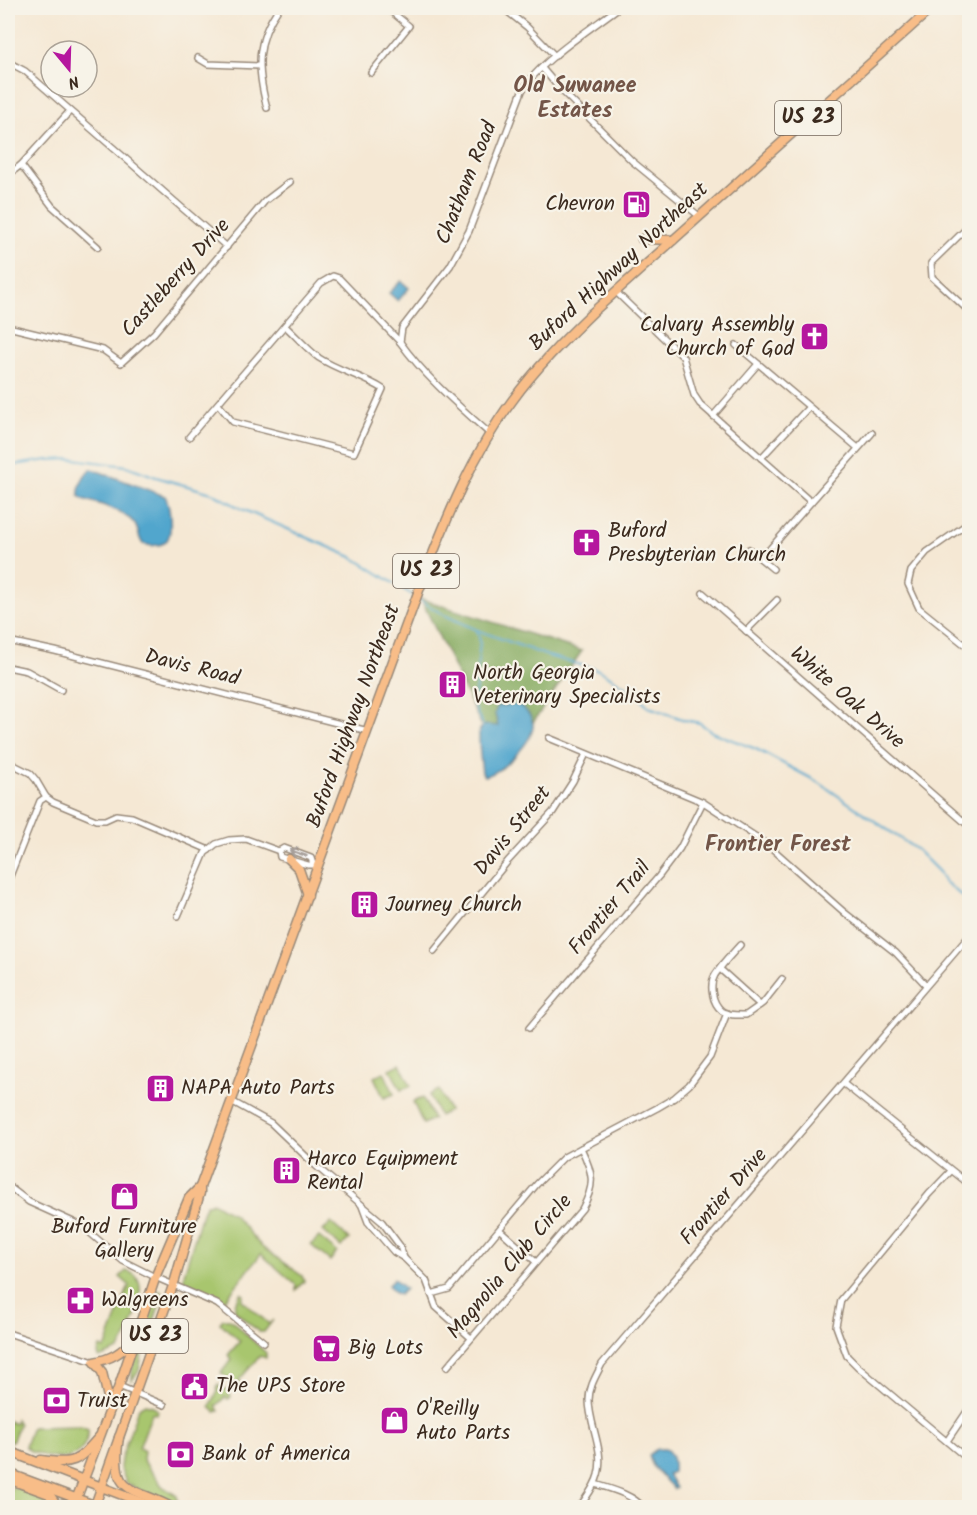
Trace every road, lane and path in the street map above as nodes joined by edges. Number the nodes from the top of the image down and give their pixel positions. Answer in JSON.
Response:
{"nodes":[{"id":1,"x":279,"y":8,"type":"edge"},
{"id":2,"x":387,"y":8,"type":"edge"},
{"id":3,"x":503,"y":8,"type":"edge"},
{"id":4,"x":618,"y":8,"type":"edge"},
{"id":5,"x":932,"y":8,"type":"edge"},
{"id":6,"x":555,"y":56,"type":"junction"},
{"id":7,"x":198,"y":58,"type":"dead end"},
{"id":8,"x":8,"y":62,"type":"edge"},
{"id":9,"x":259,"y":66,"type":"junction"},
{"id":10,"x":542,"y":68,"type":"junction"},
{"id":11,"x":371,"y":73,"type":"dead end"},
{"id":12,"x":267,"y":108,"type":"dead end"},
{"id":13,"x":70,"y":111,"type":"junction"},
{"id":14,"x":21,"y":165,"type":"junction"},
{"id":15,"x":8,"y":175,"type":"edge"},
{"id":16,"x":290,"y":182,"type":"dead end"},
{"id":17,"x":699,"y":216,"type":"junction"},
{"id":18,"x":969,"y":225,"type":"edge"},
{"id":19,"x":642,"y":239,"type":"dead end"},
{"id":20,"x":673,"y":240,"type":"junction"},
{"id":21,"x":98,"y":247,"type":"dead end"},
{"id":22,"x":227,"y":247,"type":"junction"},
{"id":23,"x":616,"y":292,"type":"junction"},
{"id":24,"x":969,"y":312,"type":"edge"},
{"id":25,"x":285,"y":326,"type":"junction"},
{"id":26,"x":8,"y":327,"type":"edge"},
{"id":27,"x":400,"y":342,"type":"junction"},
{"id":28,"x":736,"y":345,"type":"dead end"},
{"id":29,"x":758,"y":364,"type":"junction"},
{"id":30,"x":218,"y":404,"type":"junction"},
{"id":31,"x":809,"y":407,"type":"junction"},
{"id":32,"x":713,"y":416,"type":"junction"},
{"id":33,"x":872,"y":433,"type":"dead end"},
{"id":34,"x":490,"y":434,"type":"junction"},
{"id":35,"x":189,"y":436,"type":"dead end"},
{"id":36,"x":858,"y":448,"type":"junction"},
{"id":37,"x":761,"y":459,"type":"junction"},
{"id":38,"x":812,"y":502,"type":"junction"},
{"id":39,"x":969,"y":522,"type":"edge"},
{"id":40,"x":749,"y":549,"type":"dead end"},
{"id":41,"x":761,"y":559,"type":"junction"},
{"id":42,"x":773,"y":569,"type":"dead end"},
{"id":43,"x":703,"y":593,"type":"dead end"},
{"id":44,"x":777,"y":600,"type":"dead end"},
{"id":45,"x":746,"y":631,"type":"junction"},
{"id":46,"x":8,"y":641,"type":"edge"},
{"id":47,"x":969,"y":649,"type":"edge"},
{"id":48,"x":8,"y":667,"type":"edge"},
{"id":49,"x":62,"y":690,"type":"dead end"},
{"id":50,"x":368,"y":730,"type":"junction"},
{"id":51,"x":549,"y":738,"type":"dead end"},
{"id":52,"x":586,"y":754,"type":"junction"},
{"id":53,"x":8,"y":762,"type":"edge"},
{"id":54,"x":46,"y":797,"type":"junction"},
{"id":55,"x":703,"y":802,"type":"junction"},
{"id":56,"x":969,"y":827,"type":"edge"},
{"id":57,"x":209,"y":850,"type":"junction"},
{"id":58,"x":279,"y":852,"type":"junction"},
{"id":59,"x":289,"y":859,"type":"junction"},
{"id":60,"x":316,"y":865,"type":"junction"},
{"id":61,"x":8,"y":881,"type":"edge"},
{"id":62,"x":308,"y":896,"type":"junction"},
{"id":63,"x":178,"y":916,"type":"dead end"},
{"id":64,"x":969,"y":935,"type":"edge"},
{"id":65,"x":740,"y":945,"type":"dead end"},
{"id":66,"x":434,"y":951,"type":"dead end"},
{"id":67,"x":720,"y":969,"type":"junction"},
{"id":68,"x":782,"y":980,"type":"dead end"},
{"id":69,"x":927,"y":985,"type":"junction"},
{"id":70,"x":760,"y":1005,"type":"junction"},
{"id":71,"x":727,"y":1013,"type":"junction"},
{"id":72,"x":529,"y":1028,"type":"dead end"},
{"id":73,"x":844,"y":1084,"type":"junction"},
{"id":74,"x":233,"y":1102,"type":"junction"},
{"id":75,"x":581,"y":1148,"type":"junction"},
{"id":76,"x":951,"y":1171,"type":"junction"},
{"id":77,"x":969,"y":1185,"type":"edge"},
{"id":78,"x":8,"y":1186,"type":"edge"},
{"id":79,"x":200,"y":1187,"type":"junction"},
{"id":80,"x":362,"y":1205,"type":"junction"},
{"id":81,"x":389,"y":1230,"type":"junction"},
{"id":82,"x":500,"y":1230,"type":"junction"},
{"id":83,"x":380,"y":1236,"type":"junction"},
{"id":84,"x":404,"y":1258,"type":"junction"},
{"id":85,"x":537,"y":1262,"type":"junction"},
{"id":86,"x":155,"y":1277,"type":"junction"},
{"id":87,"x":174,"y":1282,"type":"junction"},
{"id":88,"x":431,"y":1294,"type":"junction"},
{"id":89,"x":8,"y":1333,"type":"edge"},
{"id":90,"x":136,"y":1338,"type":"junction"},
{"id":91,"x":471,"y":1338,"type":"junction"},
{"id":92,"x":264,"y":1342,"type":"dead end"},
{"id":93,"x":94,"y":1362,"type":"junction"},
{"id":94,"x":447,"y":1367,"type":"dead end"},
{"id":95,"x":119,"y":1386,"type":"junction"},
{"id":96,"x":134,"y":1393,"type":"junction"},
{"id":97,"x":164,"y":1405,"type":"dead end"},
{"id":98,"x":110,"y":1406,"type":"junction"},
{"id":99,"x":969,"y":1407,"type":"edge"},
{"id":100,"x":99,"y":1437,"type":"junction"},
{"id":101,"x":119,"y":1437,"type":"junction"},
{"id":102,"x":946,"y":1441,"type":"junction"},
{"id":103,"x":12,"y":1453,"type":"edge"},
{"id":104,"x":969,"y":1461,"type":"edge"},
{"id":105,"x":8,"y":1473,"type":"edge"},
{"id":106,"x":84,"y":1480,"type":"junction"},
{"id":107,"x":14,"y":1481,"type":"edge"},
{"id":108,"x":595,"y":1484,"type":"junction"},
{"id":109,"x":102,"y":1487,"type":"junction"},
{"id":110,"x":77,"y":1498,"type":"junction"},
{"id":111,"x":97,"y":1507,"type":"edge"},
{"id":112,"x":59,"y":1508,"type":"edge"},
{"id":113,"x":73,"y":1508,"type":"edge"},
{"id":114,"x":156,"y":1508,"type":"edge"},
{"id":115,"x":173,"y":1508,"type":"edge"},
{"id":116,"x":579,"y":1508,"type":"edge"},
{"id":117,"x":644,"y":1508,"type":"edge"}],
"edges":[{"from":1,"to":9,"type":"street"},
{"from":2,"to":11,"type":"street"},
{"from":3,"to":6,"type":"street"},
{"from":4,"to":6,"type":"street","name":"Chatham Road"},
{"from":5,"to":17,"type":"main road","name":"Buford Highway Northeast","number":"US 23"},
{"from":6,"to":10,"type":"street","name":"Chatham Road"},
{"from":7,"to":9,"type":"street"},
{"from":8,"to":13,"type":"street"},
{"from":9,"to":12,"type":"street"},
{"from":10,"to":17,"type":"street"},
{"from":10,"to":27,"type":"street","name":"Chatham Road"},
{"from":13,"to":14,"type":"street"},
{"from":13,"to":22,"type":"street"},
{"from":14,"to":15,"type":"street"},
{"from":14,"to":21,"type":"street"},
{"from":16,"to":22,"type":"street","name":"Castleberry Drive"},
{"from":17,"to":20,"type":"main road","name":"Buford Highway Northeast","number":"US 23"},
{"from":18,"to":24,"type":"street"},
{"from":19,"to":20,"type":"main road"},
{"from":20,"to":23,"type":"main road","name":"Buford Highway Northeast","number":"US 23"},
{"from":22,"to":26,"type":"street","name":"Castleberry Drive"},
{"from":23,"to":32,"type":"street"},
{"from":23,"to":34,"type":"main road","name":"Buford Highway Northeast","number":"US 23"},
{"from":25,"to":27,"type":"street"},
{"from":25,"to":30,"type":"street"},
{"from":25,"to":30,"type":"street"},
{"from":27,"to":34,"type":"street"},
{"from":28,"to":29,"type":"street"},
{"from":29,"to":31,"type":"street"},
{"from":29,"to":32,"type":"street"},
{"from":30,"to":35,"type":"street"},
{"from":31,"to":36,"type":"street"},
{"from":31,"to":37,"type":"street"},
{"from":32,"to":37,"type":"street"},
{"from":33,"to":36,"type":"street"},
{"from":34,"to":50,"type":"main road","name":"Buford Highway Northeast","number":"US 23"},
{"from":36,"to":38,"type":"street"},
{"from":37,"to":38,"type":"street"},
{"from":38,"to":41,"type":"street"},
{"from":39,"to":47,"type":"street"},
{"from":40,"to":41,"type":"street"},
{"from":41,"to":42,"type":"street"},
{"from":43,"to":45,"type":"street","name":"White Oak Drive"},
{"from":44,"to":45,"type":"street"},
{"from":45,"to":56,"type":"street","name":"White Oak Drive"},
{"from":46,"to":50,"type":"street","name":"Davis Road"},
{"from":48,"to":49,"type":"street"},
{"from":50,"to":60,"type":"main road","name":"Buford Highway Northeast","number":"US 23"},
{"from":51,"to":52,"type":"street"},
{"from":52,"to":55,"type":"street"},
{"from":52,"to":66,"type":"street","name":"Davis Street"},
{"from":53,"to":54,"type":"street"},
{"from":54,"to":57,"type":"street"},
{"from":54,"to":61,"type":"street"},
{"from":55,"to":69,"type":"street"},
{"from":55,"to":72,"type":"street","name":"Frontier Trail"},
{"from":57,"to":58,"type":"street"},
{"from":57,"to":63,"type":"street"},
{"from":58,"to":59,"type":"street"},
{"from":60,"to":58,"type":"street","one_way":true},
{"from":59,"to":60,"type":"street"},
{"from":59,"to":62,"type":"main road"},
{"from":60,"to":62,"type":"main road","name":"Buford Highway Northeast","number":"US 23"},
{"from":62,"to":74,"type":"main road","name":"Buford Highway Northeast","number":"US 23"},
{"from":64,"to":69,"type":"street","name":"Frontier Drive"},
{"from":65,"to":67,"type":"street"},
{"from":67,"to":70,"type":"street"},
{"from":67,"to":71,"type":"street"},
{"from":68,"to":70,"type":"street"},
{"from":69,"to":73,"type":"street","name":"Frontier Drive"},
{"from":70,"to":71,"type":"street"},
{"from":71,"to":75,"type":"street"},
{"from":73,"to":76,"type":"street"},
{"from":73,"to":108,"type":"street","name":"Frontier Drive"},
{"from":74,"to":79,"type":"main road","name":"Buford Highway Northeast","number":"US 23"},
{"from":74,"to":80,"type":"street"},
{"from":75,"to":82,"type":"street","name":"Magnolia Club Circle"},
{"from":75,"to":85,"type":"street","name":"Magnolia Club Circle"},
{"from":76,"to":77,"type":"street"},
{"from":76,"to":102,"type":"street"},
{"from":78,"to":86,"type":"street"},
{"from":79,"to":86,"type":"main road","number":"US 23"},
{"from":79,"to":87,"type":"main road","number":"US 23"},
{"from":80,"to":81,"type":"street"},
{"from":80,"to":83,"type":"street"},
{"from":81,"to":83,"type":"street"},
{"from":81,"to":84,"type":"street"},
{"from":82,"to":85,"type":"street"},
{"from":82,"to":88,"type":"street","name":"Magnolia Club Circle"},
{"from":83,"to":84,"type":"street"},
{"from":84,"to":88,"type":"street"},
{"from":85,"to":91,"type":"street","name":"Magnolia Club Circle"},
{"from":86,"to":87,"type":"street"},
{"from":86,"to":90,"type":"main road","number":"US 23"},
{"from":87,"to":92,"type":"street"},
{"from":87,"to":96,"type":"main road","number":"US 23"},
{"from":88,"to":91,"type":"street"},
{"from":89,"to":93,"type":"street"},
{"from":90,"to":93,"type":"main road"},
{"from":90,"to":95,"type":"main road","number":"US 23"},
{"from":91,"to":94,"type":"street","name":"Magnolia Club Circle"},
{"from":93,"to":98,"type":"main road"},
{"from":95,"to":96,"type":"street"},
{"from":95,"to":98,"type":"main road","number":"US 23"},
{"from":96,"to":97,"type":"street"},
{"from":96,"to":101,"type":"main road","number":"US 23"},
{"from":98,"to":100,"type":"main road","number":"US 23"},
{"from":99,"to":102,"type":"street"},
{"from":100,"to":103,"type":"main road"},
{"from":100,"to":106,"type":"main road","number":"US 23"},
{"from":101,"to":109,"type":"main road","number":"US 23"},
{"from":101,"to":115,"type":"main road"},
{"from":102,"to":104,"type":"street"},
{"from":103,"to":106,"type":"main road"},
{"from":105,"to":107,"type":"main road","number":"US 23"},
{"from":106,"to":109,"type":"main road"},
{"from":106,"to":110,"type":"main road"},
{"from":107,"to":110,"type":"main road","number":"US 23"},
{"from":107,"to":112,"type":"main road"},
{"from":108,"to":116,"type":"street","name":"Frontier Drive"},
{"from":108,"to":117,"type":"street"},
{"from":109,"to":111,"type":"main road","number":"US 23"},
{"from":109,"to":114,"type":"main road"},
{"from":110,"to":111,"type":"main road","number":"US 23"},
{"from":110,"to":113,"type":"main road"}]}
